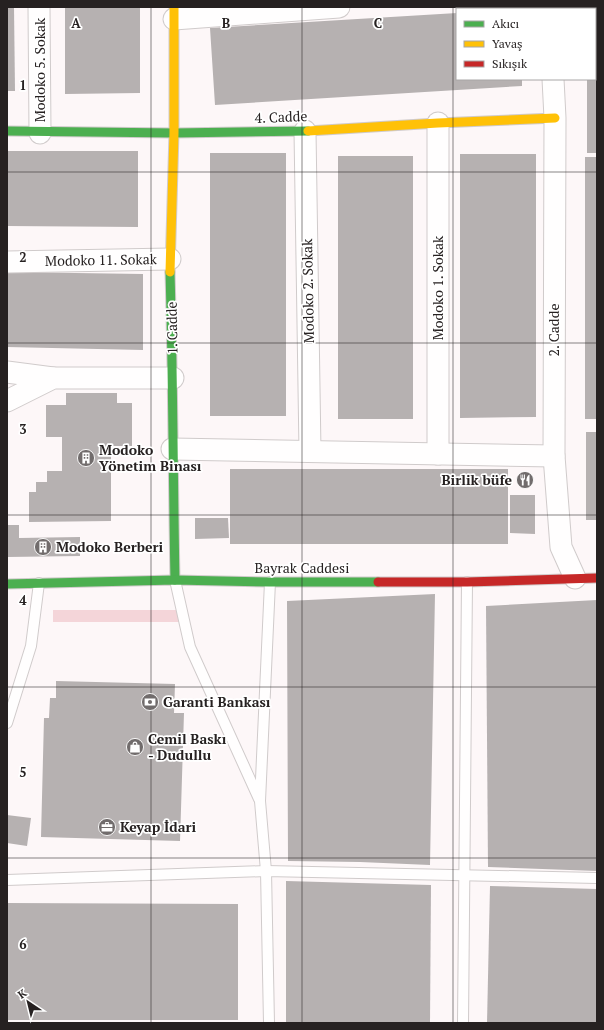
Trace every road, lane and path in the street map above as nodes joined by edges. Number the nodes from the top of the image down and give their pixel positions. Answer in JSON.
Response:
{"nodes":[{"id":1,"x":39,"y":7,"type":"edge"},
{"id":2,"x":339,"y":7,"type":"edge"},
{"id":3,"x":174,"y":13,"type":"edge"},
{"id":4,"x":553,"y":80,"type":"edge"},
{"id":5,"x":555,"y":118,"type":"junction"},
{"id":6,"x":438,"y":122,"type":"junction"},
{"id":7,"x":306,"y":130,"type":"junction"},
{"id":8,"x":7,"y":132,"type":"edge"},
{"id":9,"x":40,"y":132,"type":"junction"},
{"id":10,"x":174,"y":133,"type":"junction"},
{"id":11,"x":170,"y":259,"type":"junction"},
{"id":12,"x":7,"y":262,"type":"edge"},
{"id":13,"x":7,"y":372,"type":"edge"},
{"id":14,"x":53,"y":378,"type":"junction"},
{"id":15,"x":173,"y":378,"type":"junction"},
{"id":16,"x":7,"y":401,"type":"edge"},
{"id":17,"x":172,"y":449,"type":"junction"},
{"id":18,"x":310,"y":451,"type":"junction"},
{"id":19,"x":438,"y":454,"type":"junction"},
{"id":20,"x":554,"y":456,"type":"junction"},
{"id":21,"x":575,"y":578,"type":"junction"},
{"id":22,"x":597,"y":578,"type":"edge"},
{"id":23,"x":175,"y":580,"type":"junction"},
{"id":24,"x":270,"y":582,"type":"junction"},
{"id":25,"x":467,"y":582,"type":"junction"},
{"id":26,"x":39,"y":583,"type":"junction"},
{"id":27,"x":7,"y":584,"type":"edge"},
{"id":28,"x":7,"y":723,"type":"edge"},
{"id":29,"x":260,"y":801,"type":"junction"},
{"id":30,"x":266,"y":871,"type":"junction"},
{"id":31,"x":464,"y":875,"type":"junction"},
{"id":32,"x":597,"y":878,"type":"edge"},
{"id":33,"x":7,"y":880,"type":"edge"},
{"id":34,"x":269,"y":1023,"type":"edge"},
{"id":35,"x":463,"y":1023,"type":"edge"}],
"edges":[{"from":1,"to":9,"type":"street","name":"Modoko 5. Sokak"},
{"from":2,"to":3,"type":"street"},
{"from":3,"to":10,"type":"street","name":"1. Cadde"},
{"from":4,"to":5,"type":"street","name":"2. Cadde"},
{"from":5,"to":6,"type":"street","name":"4. Cadde"},
{"from":5,"to":20,"type":"street","name":"2. Cadde"},
{"from":6,"to":7,"type":"street","name":"4. Cadde"},
{"from":6,"to":19,"type":"street","name":"Modoko 1. Sokak"},
{"from":7,"to":10,"type":"street","name":"4. Cadde"},
{"from":7,"to":18,"type":"street","name":"Modoko 2. Sokak"},
{"from":8,"to":9,"type":"street","name":"4. Cadde"},
{"from":9,"to":10,"type":"street","name":"4. Cadde"},
{"from":10,"to":11,"type":"street","name":"1. Cadde"},
{"from":11,"to":12,"type":"street","name":"Modoko 11. Sokak"},
{"from":11,"to":15,"type":"street","name":"1. Cadde"},
{"from":13,"to":14,"type":"street"},
{"from":14,"to":15,"type":"street"},
{"from":14,"to":16,"type":"street"},
{"from":15,"to":17,"type":"street","name":"1. Cadde"},
{"from":17,"to":18,"type":"street"},
{"from":17,"to":23,"type":"street","name":"1. Cadde"},
{"from":18,"to":19,"type":"street"},
{"from":19,"to":20,"type":"street"},
{"from":20,"to":21,"type":"street","name":"2. Cadde"},
{"from":21,"to":22,"type":"street","name":"Bayrak Caddesi"},
{"from":21,"to":25,"type":"street","name":"Bayrak Caddesi"},
{"from":23,"to":24,"type":"street","name":"Bayrak Caddesi"},
{"from":23,"to":26,"type":"street","name":"Bayrak Caddesi"},
{"from":23,"to":29,"type":"lane","name":"1. Cadde"},
{"from":24,"to":25,"type":"street","name":"Bayrak Caddesi"},
{"from":24,"to":29,"type":"lane"},
{"from":25,"to":31,"type":"lane"},
{"from":26,"to":27,"type":"street","name":"Bayrak Caddesi"},
{"from":26,"to":28,"type":"lane"},
{"from":29,"to":30,"type":"lane"},
{"from":30,"to":31,"type":"lane"},
{"from":30,"to":33,"type":"lane"},
{"from":30,"to":34,"type":"lane"},
{"from":31,"to":32,"type":"lane"},
{"from":31,"to":35,"type":"lane"}]}
